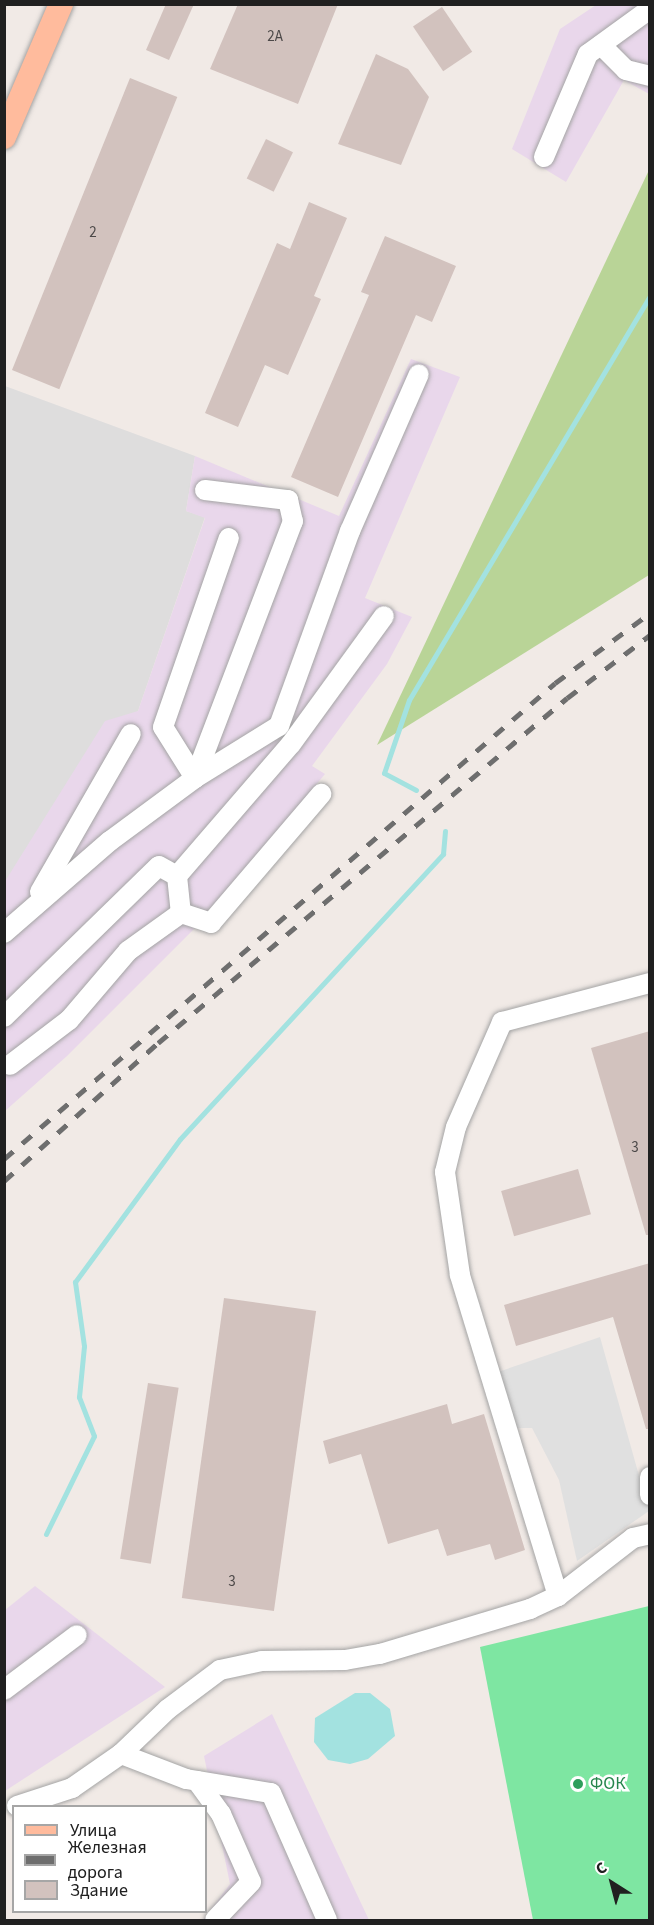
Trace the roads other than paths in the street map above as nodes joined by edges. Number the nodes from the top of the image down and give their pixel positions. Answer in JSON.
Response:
{"nodes":[{"id":1,"x":55,"y":6,"type":"edge"},
{"id":2,"x":650,"y":9,"type":"edge"},
{"id":3,"x":601,"y":45,"type":"junction"},
{"id":4,"x":650,"y":76,"type":"edge"},
{"id":5,"x":4,"y":137,"type":"edge"},
{"id":6,"x":544,"y":157,"type":"dead end"},
{"id":7,"x":418,"y":374,"type":"dead end"},
{"id":8,"x":205,"y":490,"type":"dead end"},
{"id":9,"x":229,"y":538,"type":"dead end"},
{"id":10,"x":384,"y":616,"type":"dead end"},
{"id":11,"x":291,"y":696,"type":"junction"},
{"id":12,"x":324,"y":701,"type":"junction"},
{"id":13,"x":279,"y":726,"type":"junction"},
{"id":14,"x":131,"y":734,"type":"dead end"},
{"id":15,"x":291,"y":744,"type":"junction"},
{"id":16,"x":195,"y":778,"type":"junction"},
{"id":17,"x":321,"y":794,"type":"dead end"},
{"id":18,"x":177,"y":876,"type":"junction"},
{"id":19,"x":33,"y":904,"type":"junction"},
{"id":20,"x":181,"y":913,"type":"junction"},
{"id":21,"x":4,"y":933,"type":"edge"},
{"id":22,"x":650,"y":983,"type":"edge"},
{"id":23,"x":4,"y":1017,"type":"edge"},
{"id":24,"x":6,"y":1065,"type":"edge"},
{"id":25,"x":650,"y":1477,"type":"edge"},
{"id":26,"x":650,"y":1495,"type":"edge"},
{"id":27,"x":650,"y":1534,"type":"edge"},
{"id":28,"x":558,"y":1596,"type":"junction"},
{"id":29,"x":77,"y":1635,"type":"dead end"},
{"id":30,"x":4,"y":1690,"type":"edge"},
{"id":31,"x":121,"y":1754,"type":"junction"},
{"id":32,"x":197,"y":1781,"type":"junction"},
{"id":33,"x":21,"y":1805,"type":"edge"},
{"id":34,"x":215,"y":1920,"type":"edge"},
{"id":35,"x":327,"y":1920,"type":"edge"}],
"edges":[{"from":1,"to":5,"type":"main road"},
{"from":2,"to":3,"type":"street"},
{"from":3,"to":4,"type":"street"},
{"from":3,"to":6,"type":"street"},
{"from":7,"to":11,"type":"street"},
{"from":8,"to":16,"type":"street"},
{"from":9,"to":16,"type":"street"},
{"from":10,"to":12,"type":"street"},
{"from":11,"to":12,"type":"street"},
{"from":11,"to":13,"type":"street"},
{"from":12,"to":15,"type":"street"},
{"from":13,"to":15,"type":"street"},
{"from":13,"to":16,"type":"street"},
{"from":14,"to":19,"type":"street"},
{"from":15,"to":18,"type":"street"},
{"from":16,"to":19,"type":"street"},
{"from":17,"to":20,"type":"street"},
{"from":18,"to":20,"type":"street"},
{"from":18,"to":23,"type":"street"},
{"from":19,"to":21,"type":"street"},
{"from":20,"to":24,"type":"street"},
{"from":22,"to":28,"type":"street"},
{"from":25,"to":26,"type":"street"},
{"from":27,"to":28,"type":"street"},
{"from":28,"to":31,"type":"street"},
{"from":29,"to":30,"type":"street"},
{"from":31,"to":32,"type":"street"},
{"from":31,"to":33,"type":"street"},
{"from":32,"to":34,"type":"street"},
{"from":32,"to":35,"type":"street"}]}
